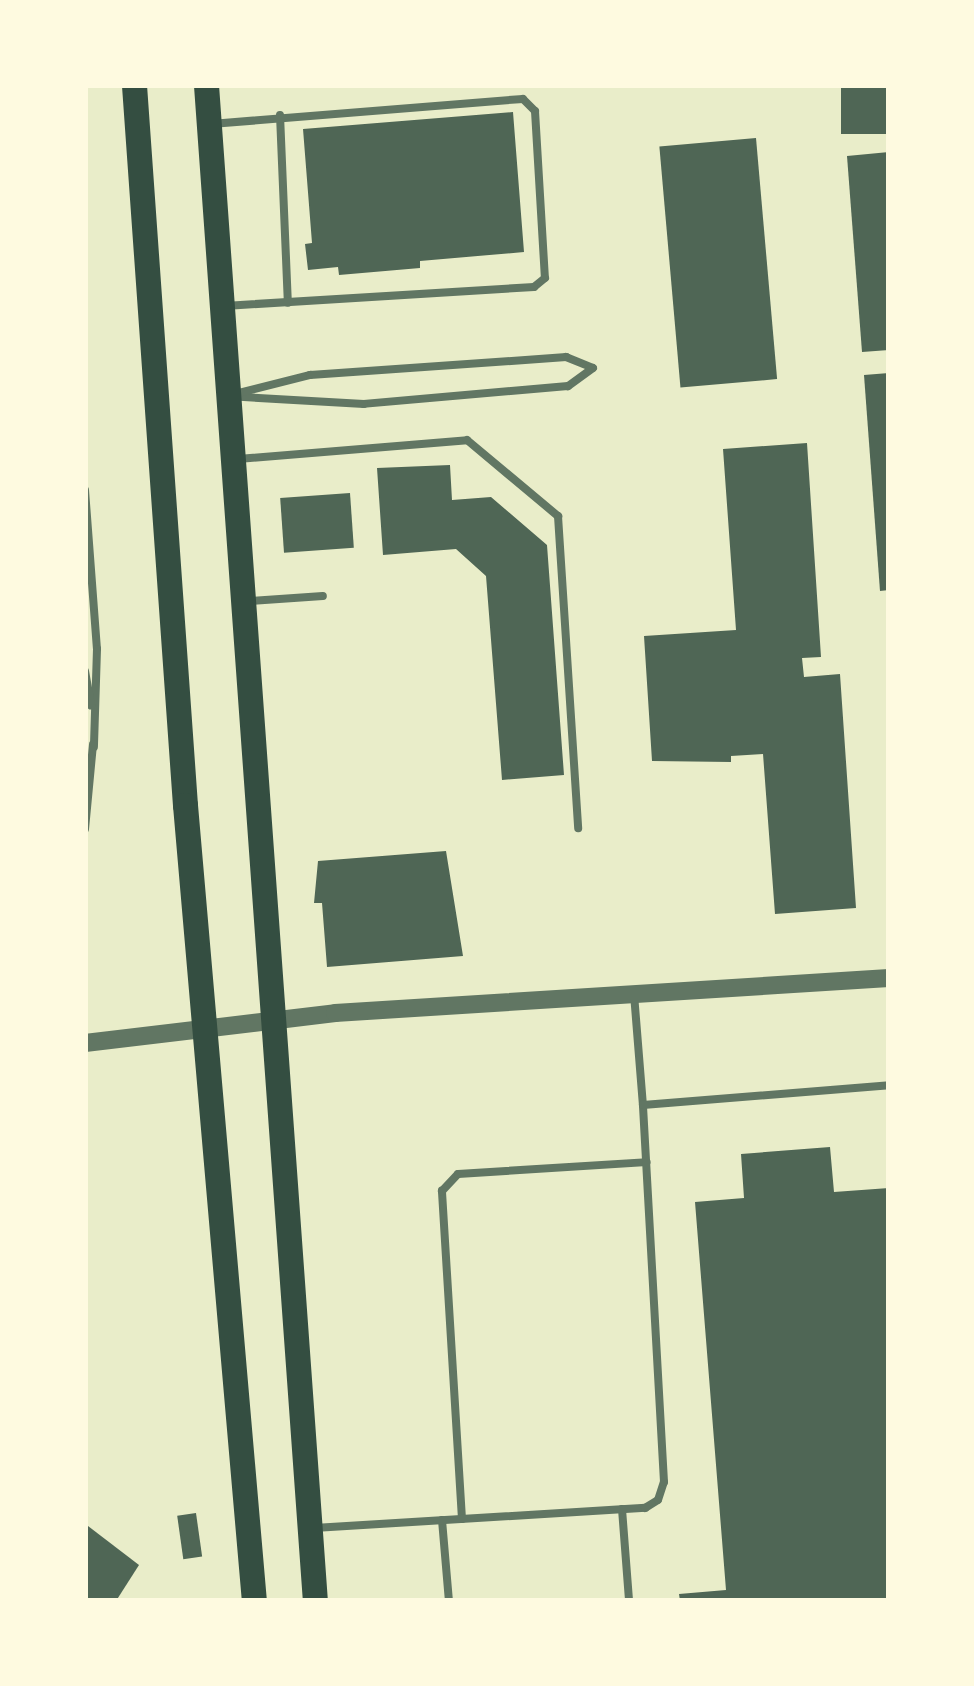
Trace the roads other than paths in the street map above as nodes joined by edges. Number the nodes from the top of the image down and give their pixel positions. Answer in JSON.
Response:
{"nodes":[{"id":1,"x":134,"y":85,"type":"edge"},
{"id":2,"x":206,"y":86,"type":"edge"},
{"id":3,"x":280,"y":115,"type":"junction"},
{"id":4,"x":208,"y":125,"type":"junction"},
{"id":5,"x":288,"y":302,"type":"junction"},
{"id":6,"x":220,"y":306,"type":"junction"},
{"id":7,"x":227,"y":396,"type":"junction"},
{"id":8,"x":231,"y":460,"type":"junction"},
{"id":9,"x":85,"y":490,"type":"edge"},
{"id":10,"x":323,"y":596,"type":"dead end"},
{"id":11,"x":241,"y":602,"type":"junction"},
{"id":12,"x":85,"y":670,"type":"edge"},
{"id":13,"x":94,"y":747,"type":"junction"},
{"id":14,"x":578,"y":828,"type":"dead end"},
{"id":15,"x":85,"y":829,"type":"edge"},
{"id":16,"x":889,"y":978,"type":"edge"},
{"id":17,"x":634,"y":994,"type":"junction"},
{"id":18,"x":270,"y":1022,"type":"junction"},
{"id":19,"x":205,"y":1031,"type":"junction"},
{"id":20,"x":85,"y":1042,"type":"edge"},
{"id":21,"x":889,"y":1085,"type":"edge"},
{"id":22,"x":643,"y":1105,"type":"junction"},
{"id":23,"x":647,"y":1162,"type":"junction"},
{"id":24,"x":622,"y":1509,"type":"junction"},
{"id":25,"x":462,"y":1519,"type":"junction"},
{"id":26,"x":442,"y":1520,"type":"junction"},
{"id":27,"x":310,"y":1528,"type":"junction"},
{"id":28,"x":254,"y":1601,"type":"edge"},
{"id":29,"x":315,"y":1601,"type":"edge"},
{"id":30,"x":449,"y":1601,"type":"edge"},
{"id":31,"x":629,"y":1601,"type":"edge"}],
"edges":[{"from":1,"to":19,"type":"main road"},
{"from":2,"to":4,"type":"main road"},
{"from":3,"to":4,"type":"lane"},
{"from":3,"to":5,"type":"lane"},
{"from":3,"to":5,"type":"lane"},
{"from":4,"to":6,"type":"main road"},
{"from":5,"to":6,"type":"lane"},
{"from":6,"to":7,"type":"main road"},
{"from":7,"to":7,"type":"lane"},
{"from":7,"to":8,"type":"main road"},
{"from":8,"to":11,"type":"main road"},
{"from":8,"to":14,"type":"lane"},
{"from":9,"to":13,"type":"lane"},
{"from":10,"to":11,"type":"lane"},
{"from":11,"to":18,"type":"main road"},
{"from":12,"to":13,"type":"lane"},
{"from":13,"to":15,"type":"lane"},
{"from":16,"to":17,"type":"street"},
{"from":17,"to":18,"type":"street"},
{"from":17,"to":22,"type":"lane"},
{"from":18,"to":19,"type":"street"},
{"from":18,"to":27,"type":"main road"},
{"from":19,"to":20,"type":"street"},
{"from":19,"to":28,"type":"main road"},
{"from":21,"to":22,"type":"lane"},
{"from":22,"to":23,"type":"lane"},
{"from":23,"to":24,"type":"lane"},
{"from":23,"to":25,"type":"lane"},
{"from":24,"to":25,"type":"lane"},
{"from":24,"to":31,"type":"lane"},
{"from":25,"to":26,"type":"lane"},
{"from":26,"to":27,"type":"lane"},
{"from":26,"to":30,"type":"lane"},
{"from":27,"to":29,"type":"main road"}]}
